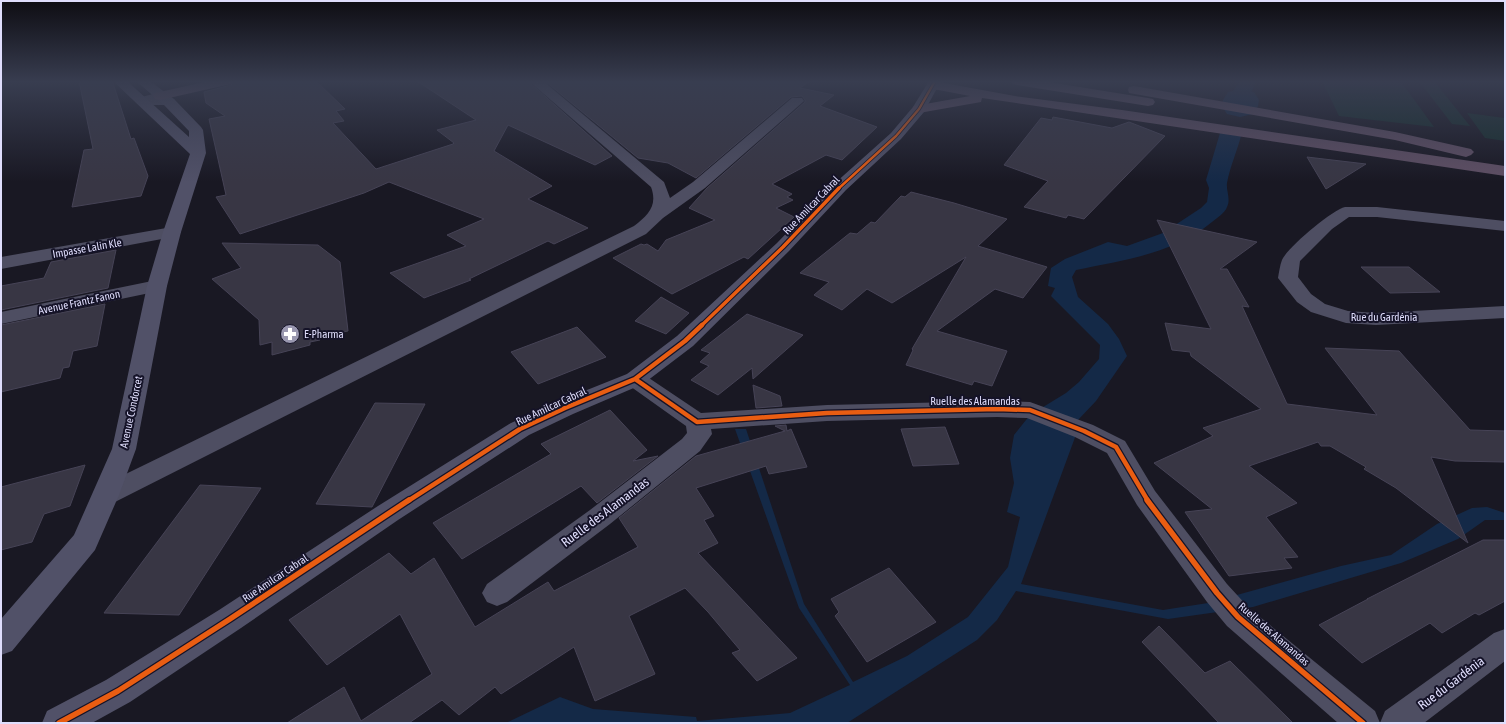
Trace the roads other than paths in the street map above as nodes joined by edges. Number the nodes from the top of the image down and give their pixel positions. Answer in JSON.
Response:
{"nodes":[{"id":1,"x":158,"y":115,"type":"edge"},
{"id":2,"x":181,"y":115,"type":"edge"},
{"id":3,"x":575,"y":115,"type":"edge"},
{"id":4,"x":781,"y":115,"type":"edge"},
{"id":5,"x":914,"y":115,"type":"edge"},
{"id":6,"x":1127,"y":115,"type":"edge"},
{"id":7,"x":1182,"y":115,"type":"edge"},
{"id":8,"x":1212,"y":115,"type":"edge"},
{"id":9,"x":1274,"y":115,"type":"edge"},
{"id":10,"x":198,"y":153,"type":"junction"},
{"id":11,"x":1503,"y":165,"type":"edge"},
{"id":12,"x":659,"y":214,"type":"junction"},
{"id":13,"x":1505,"y":226,"type":"edge"},
{"id":14,"x":172,"y":232,"type":"junction"},
{"id":15,"x":1,"y":263,"type":"edge"},
{"id":16,"x":157,"y":286,"type":"junction"},
{"id":17,"x":1505,"y":312,"type":"edge"},
{"id":18,"x":1,"y":318,"type":"edge"},
{"id":19,"x":634,"y":379,"type":"junction"},
{"id":20,"x":697,"y":422,"type":"junction"},
{"id":21,"x":106,"y":495,"type":"junction"},
{"id":22,"x":497,"y":593,"type":"dead end"},
{"id":23,"x":1,"y":640,"type":"edge"},
{"id":24,"x":1505,"y":643,"type":"edge"},
{"id":25,"x":59,"y":723,"type":"edge"},
{"id":26,"x":1363,"y":723,"type":"edge"},
{"id":27,"x":1397,"y":723,"type":"edge"}],
"edges":[{"from":1,"to":10,"type":"main road"},
{"from":2,"to":10,"type":"main road","name":"Avenue Condorcet"},
{"from":3,"to":12,"type":"street"},
{"from":4,"to":12,"type":"street"},
{"from":5,"to":19,"type":"main road","name":"Rue Amilcar Cabral"},
{"from":6,"to":11,"type":"highway"},
{"from":7,"to":11,"type":"highway"},
{"from":8,"to":11,"type":"highway"},
{"from":9,"to":11,"type":"highway"},
{"from":10,"to":14,"type":"main road","name":"Avenue Condorcet"},
{"from":12,"to":21,"type":"street"},
{"from":13,"to":17,"type":"street","name":"Rue du Gardénia"},
{"from":14,"to":15,"type":"street","name":"Impasse Lalin Kle"},
{"from":14,"to":16,"type":"main road","name":"Avenue Condorcet"},
{"from":16,"to":18,"type":"street","name":"Avenue Frantz Fanon"},
{"from":16,"to":21,"type":"main road","name":"Avenue Condorcet"},
{"from":19,"to":20,"type":"street"},
{"from":19,"to":25,"type":"main road","name":"Rue Amilcar Cabral"},
{"from":20,"to":22,"type":"street","name":"Ruelle des Alamandas"},
{"from":20,"to":26,"type":"street","name":"Ruelle des Alamandas"},
{"from":21,"to":23,"type":"main road","name":"Avenue Condorcet"},
{"from":24,"to":27,"type":"street","name":"Rue du Gardénia"}]}
